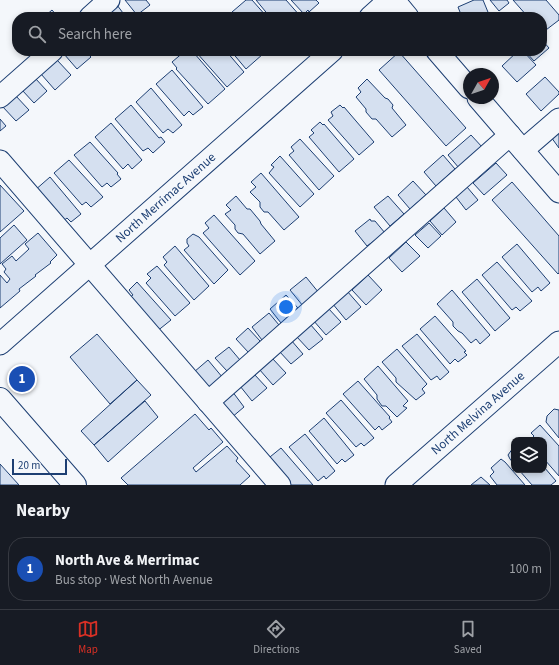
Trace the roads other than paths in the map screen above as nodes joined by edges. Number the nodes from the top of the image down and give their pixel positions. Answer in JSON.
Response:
{"nodes":[{"id":1,"x":109,"y":0,"type":"edge"},
{"id":2,"x":389,"y":0,"type":"edge"},
{"id":3,"x":394,"y":0,"type":"edge"},
{"id":4,"x":96,"y":12,"type":"edge"},
{"id":5,"x":376,"y":12,"type":"edge"},
{"id":6,"x":404,"y":12,"type":"edge"},
{"id":7,"x":46,"y":56,"type":"edge"},
{"id":8,"x":326,"y":56,"type":"edge"},
{"id":9,"x":441,"y":56,"type":"edge"},
{"id":10,"x":463,"y":81,"type":"edge"},
{"id":11,"x":0,"y":97,"type":"edge"},
{"id":12,"x":483,"y":104,"type":"edge"},
{"id":13,"x":559,"y":119,"type":"edge"},
{"id":14,"x":516,"y":143,"type":"junction"},
{"id":15,"x":0,"y":161,"type":"edge"},
{"id":16,"x":559,"y":192,"type":"edge"},
{"id":17,"x":90,"y":265,"type":"junction"},
{"id":18,"x":559,"y":342,"type":"edge"},
{"id":19,"x":0,"y":344,"type":"edge"},
{"id":20,"x":0,"y":399,"type":"edge"},
{"id":21,"x":208,"y":402,"type":"junction"},
{"id":22,"x":75,"y":485,"type":"edge"},
{"id":23,"x":280,"y":485,"type":"edge"},
{"id":24,"x":396,"y":485,"type":"edge"}],
"edges":[{"from":1,"to":4,"type":"street"},
{"from":2,"to":5,"type":"street"},
{"from":3,"to":6,"type":"street"},
{"from":7,"to":11,"type":"street"},
{"from":8,"to":17,"type":"street","name":"North Merrimac Avenue"},
{"from":9,"to":10,"type":"street"},
{"from":12,"to":14,"type":"street"},
{"from":13,"to":14,"type":"street"},
{"from":14,"to":16,"type":"street"},
{"from":14,"to":21,"type":"street"},
{"from":15,"to":17,"type":"street"},
{"from":17,"to":19,"type":"street","name":"North Merrimac Avenue"},
{"from":17,"to":21,"type":"street"},
{"from":18,"to":24,"type":"street","name":"North Melvina Avenue"},
{"from":20,"to":22,"type":"main road"},
{"from":21,"to":23,"type":"street"}]}
